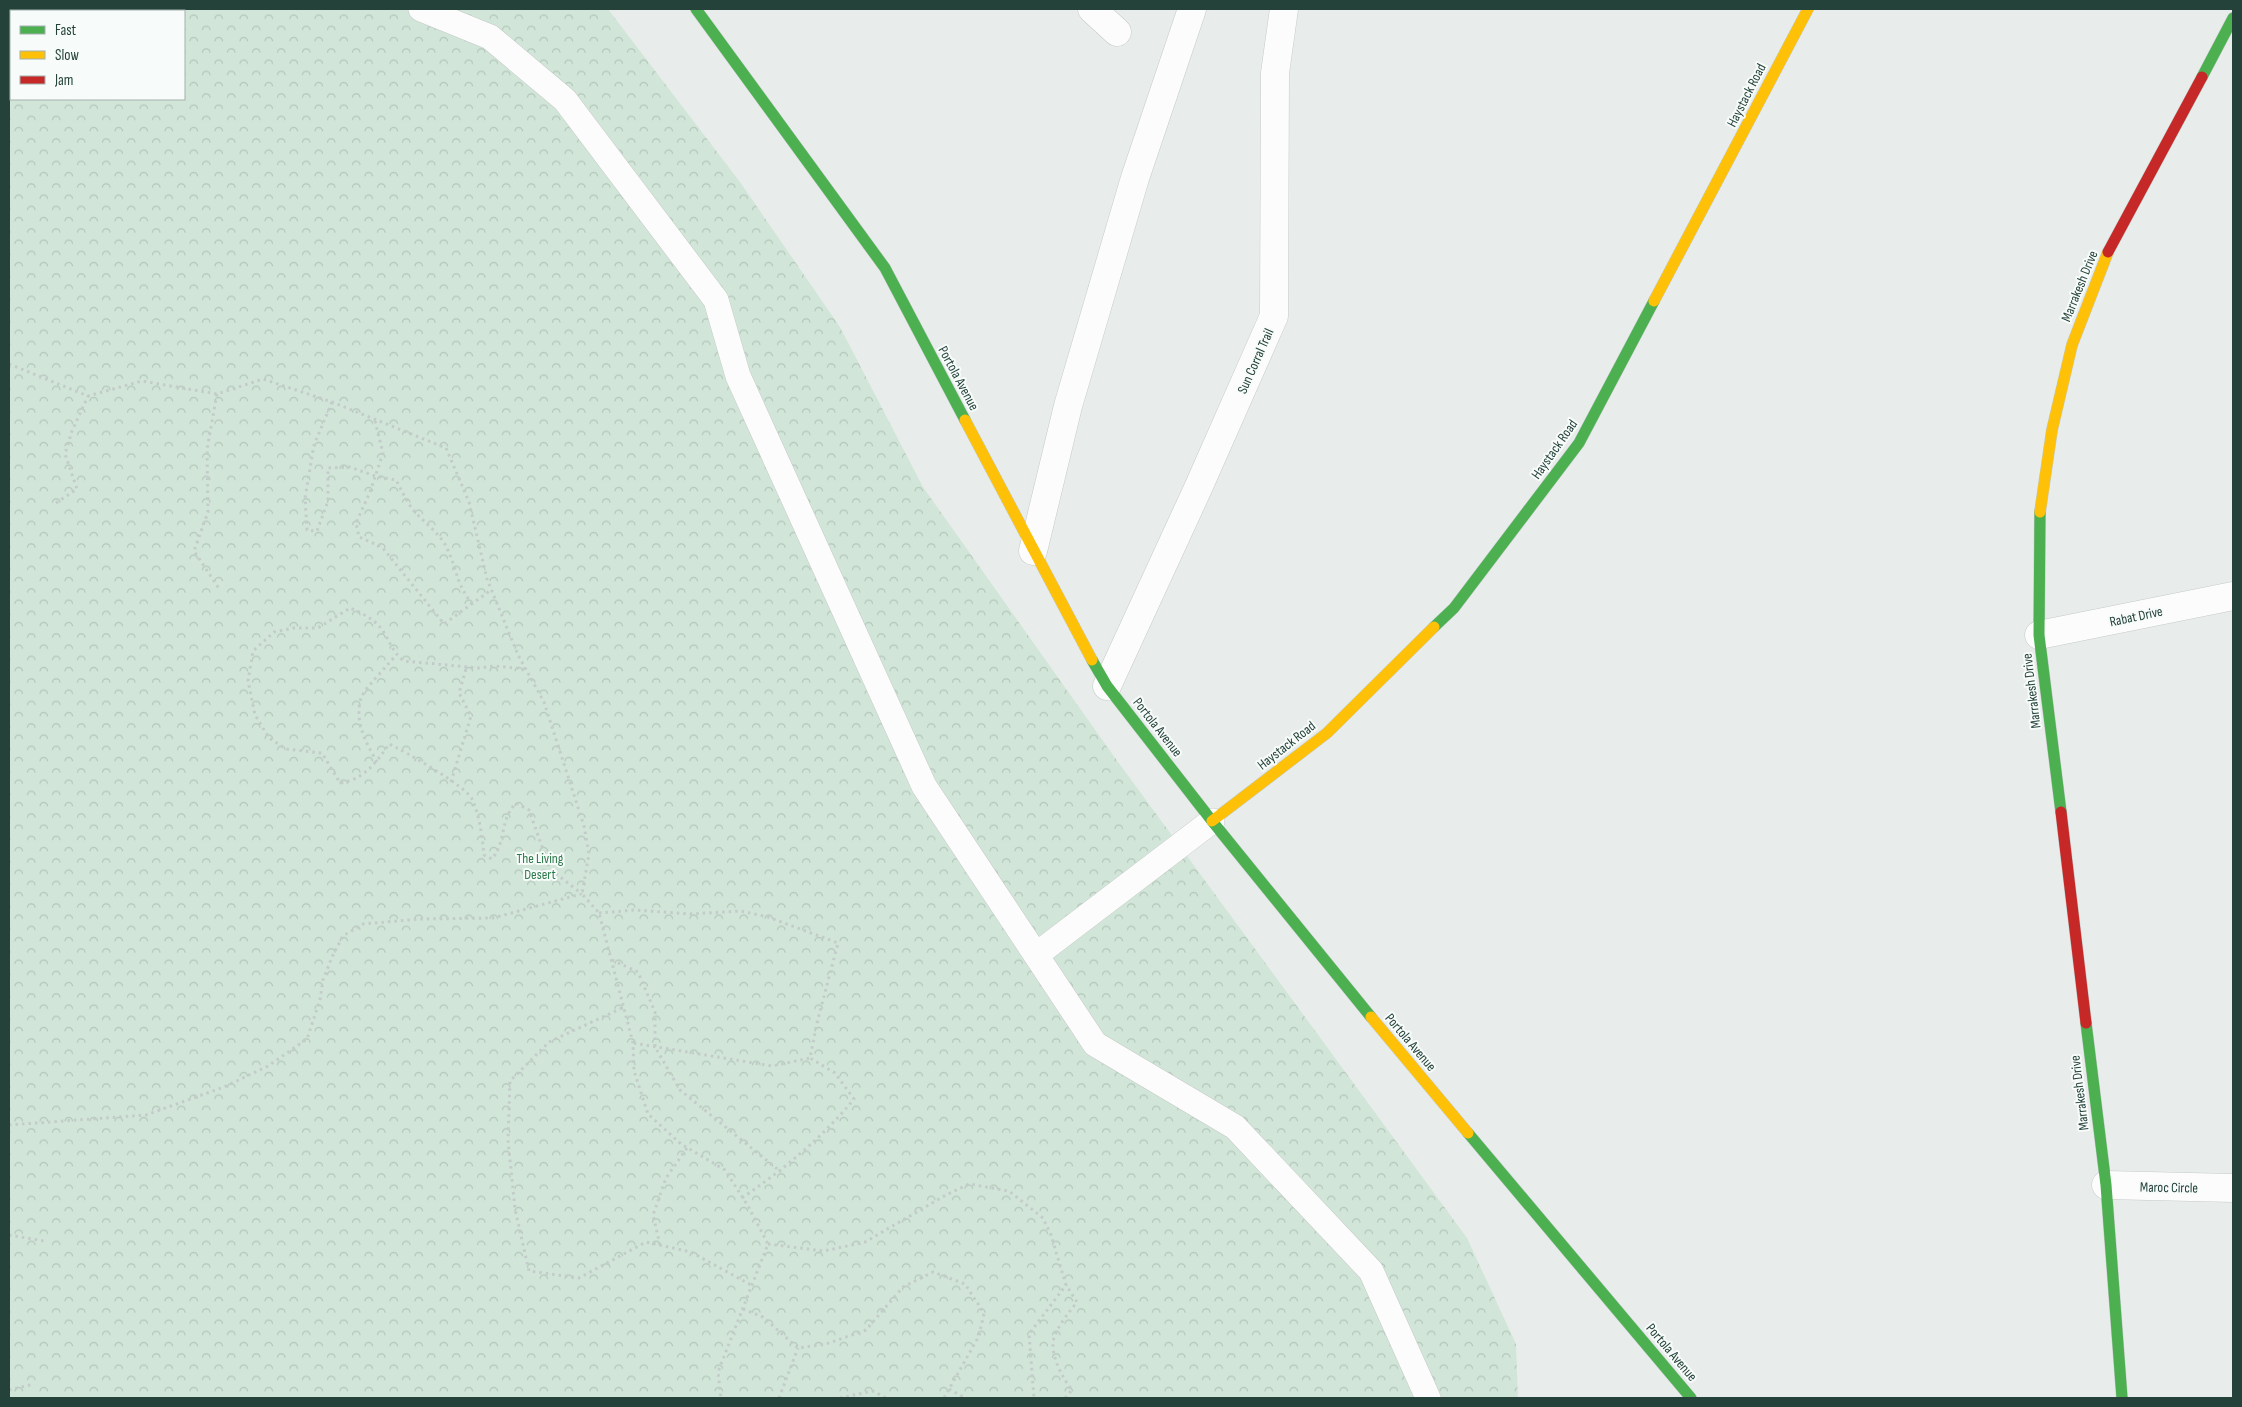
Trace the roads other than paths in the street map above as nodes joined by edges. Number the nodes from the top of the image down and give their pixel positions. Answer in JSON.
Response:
{"nodes":[{"id":1,"x":421,"y":9,"type":"edge"},
{"id":2,"x":696,"y":9,"type":"edge"},
{"id":3,"x":1092,"y":9,"type":"edge"},
{"id":4,"x":1192,"y":9,"type":"edge"},
{"id":5,"x":1284,"y":9,"type":"edge"},
{"id":6,"x":1808,"y":9,"type":"edge"},
{"id":7,"x":2233,"y":18,"type":"edge"},
{"id":8,"x":1117,"y":32,"type":"dead end"},
{"id":9,"x":1033,"y":552,"type":"junction"},
{"id":10,"x":2233,"y":596,"type":"edge"},
{"id":11,"x":2039,"y":635,"type":"junction"},
{"id":12,"x":1107,"y":686,"type":"junction"},
{"id":13,"x":1212,"y":821,"type":"junction"},
{"id":14,"x":1036,"y":955,"type":"junction"},
{"id":15,"x":2106,"y":1185,"type":"junction"},
{"id":16,"x":2233,"y":1188,"type":"edge"},
{"id":17,"x":1428,"y":1398,"type":"edge"},
{"id":18,"x":1691,"y":1398,"type":"edge"},
{"id":19,"x":2122,"y":1398,"type":"edge"}],
"edges":[{"from":1,"to":14,"type":"lane"},
{"from":2,"to":9,"type":"street","name":"Portola Avenue"},
{"from":3,"to":8,"type":"street"},
{"from":4,"to":9,"type":"street"},
{"from":5,"to":12,"type":"street","name":"Sun Corral Trail"},
{"from":6,"to":13,"type":"street","name":"Haystack Road"},
{"from":7,"to":11,"type":"street","name":"Marrakesh Drive"},
{"from":9,"to":12,"type":"street","name":"Portola Avenue"},
{"from":10,"to":11,"type":"street","name":"Rabat Drive"},
{"from":11,"to":15,"type":"street","name":"Marrakesh Drive"},
{"from":12,"to":13,"type":"street","name":"Portola Avenue"},
{"from":13,"to":14,"type":"lane"},
{"from":13,"to":18,"type":"street","name":"Portola Avenue"},
{"from":14,"to":17,"type":"lane"},
{"from":15,"to":16,"type":"street","name":"Maroc Circle"},
{"from":15,"to":19,"type":"street","name":"Marrakesh Drive"}]}
